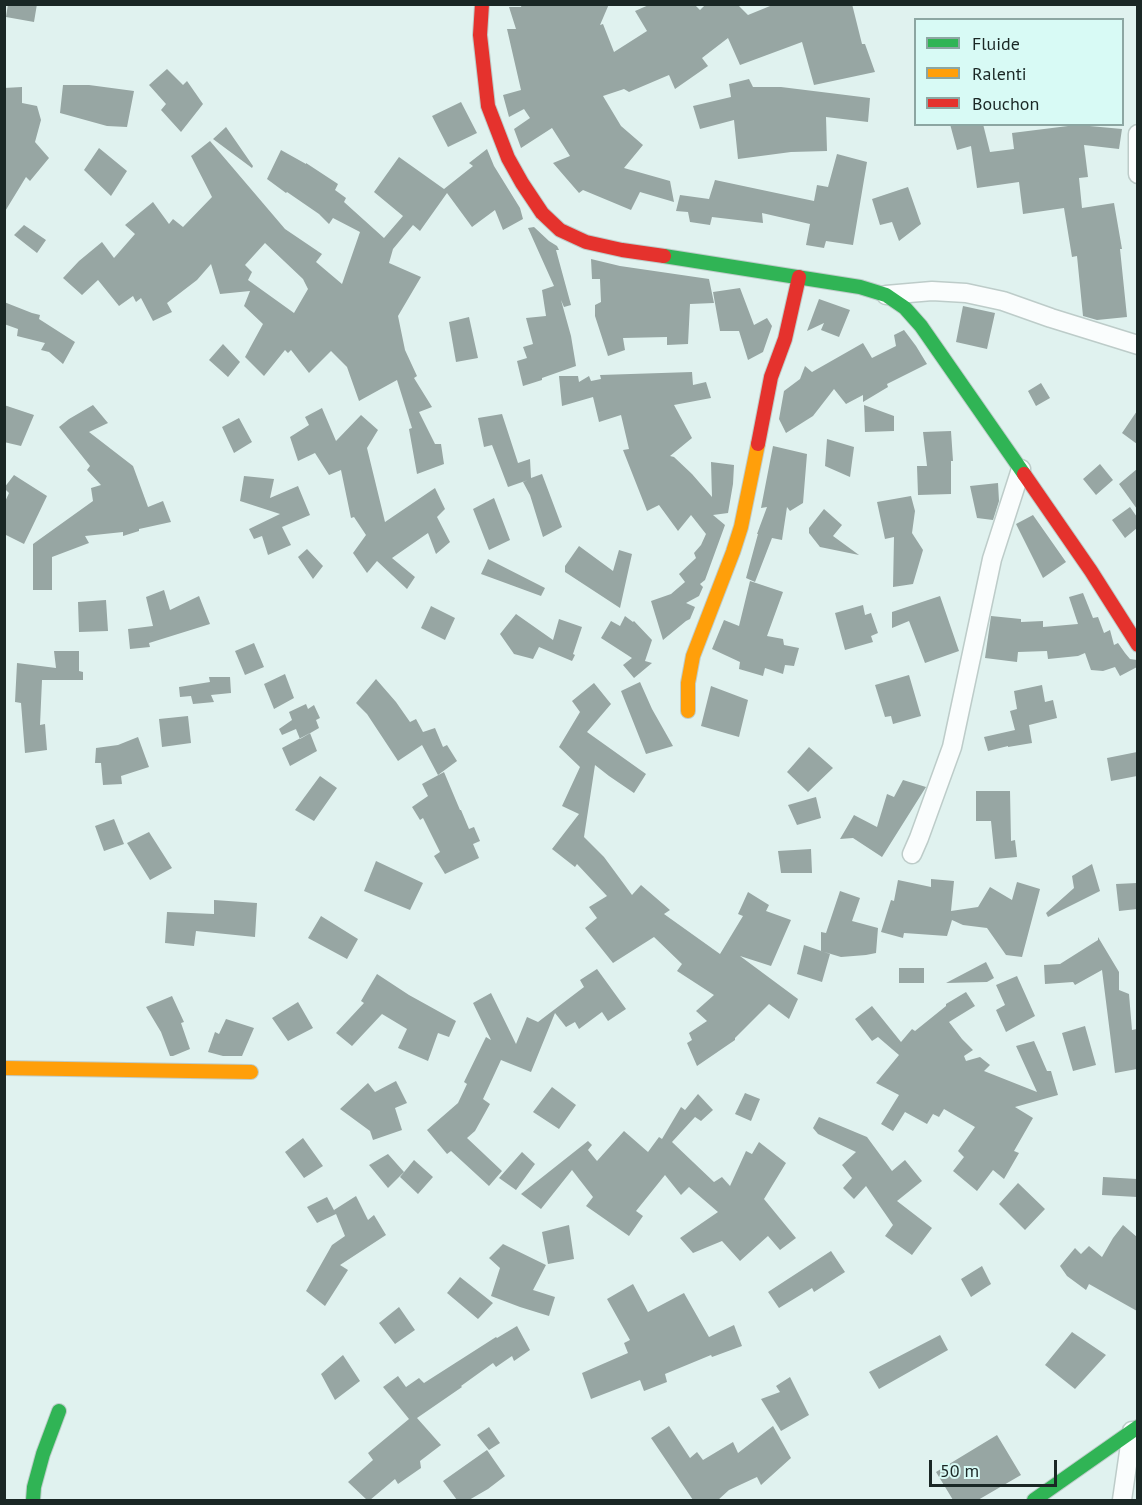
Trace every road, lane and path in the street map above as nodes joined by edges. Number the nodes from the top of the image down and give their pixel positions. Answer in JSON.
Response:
{"nodes":[{"id":1,"x":482,"y":4,"type":"edge"},
{"id":2,"x":1137,"y":134,"type":"edge"},
{"id":3,"x":1137,"y":174,"type":"edge"},
{"id":4,"x":799,"y":277,"type":"junction"},
{"id":5,"x":886,"y":296,"type":"junction"},
{"id":6,"x":1137,"y":345,"type":"edge"},
{"id":7,"x":1021,"y":469,"type":"junction"},
{"id":8,"x":1137,"y":645,"type":"edge"},
{"id":9,"x":688,"y":711,"type":"dead end"},
{"id":10,"x":912,"y":854,"type":"dead end"},
{"id":11,"x":4,"y":1068,"type":"edge"},
{"id":12,"x":251,"y":1072,"type":"dead end"},
{"id":13,"x":59,"y":1411,"type":"dead end"},
{"id":14,"x":1135,"y":1429,"type":"edge"},
{"id":15,"x":33,"y":1500,"type":"edge"},
{"id":16,"x":1034,"y":1500,"type":"edge"},
{"id":17,"x":1122,"y":1500,"type":"edge"}],
"edges":[{"from":1,"to":4,"type":"street"},
{"from":2,"to":3,"type":"street"},
{"from":4,"to":5,"type":"street"},
{"from":4,"to":9,"type":"street"},
{"from":5,"to":6,"type":"street"},
{"from":5,"to":7,"type":"street"},
{"from":7,"to":8,"type":"street"},
{"from":7,"to":10,"type":"street"},
{"from":11,"to":12,"type":"street"},
{"from":13,"to":15,"type":"street"},
{"from":14,"to":16,"type":"street"},
{"from":14,"to":17,"type":"street"}]}
